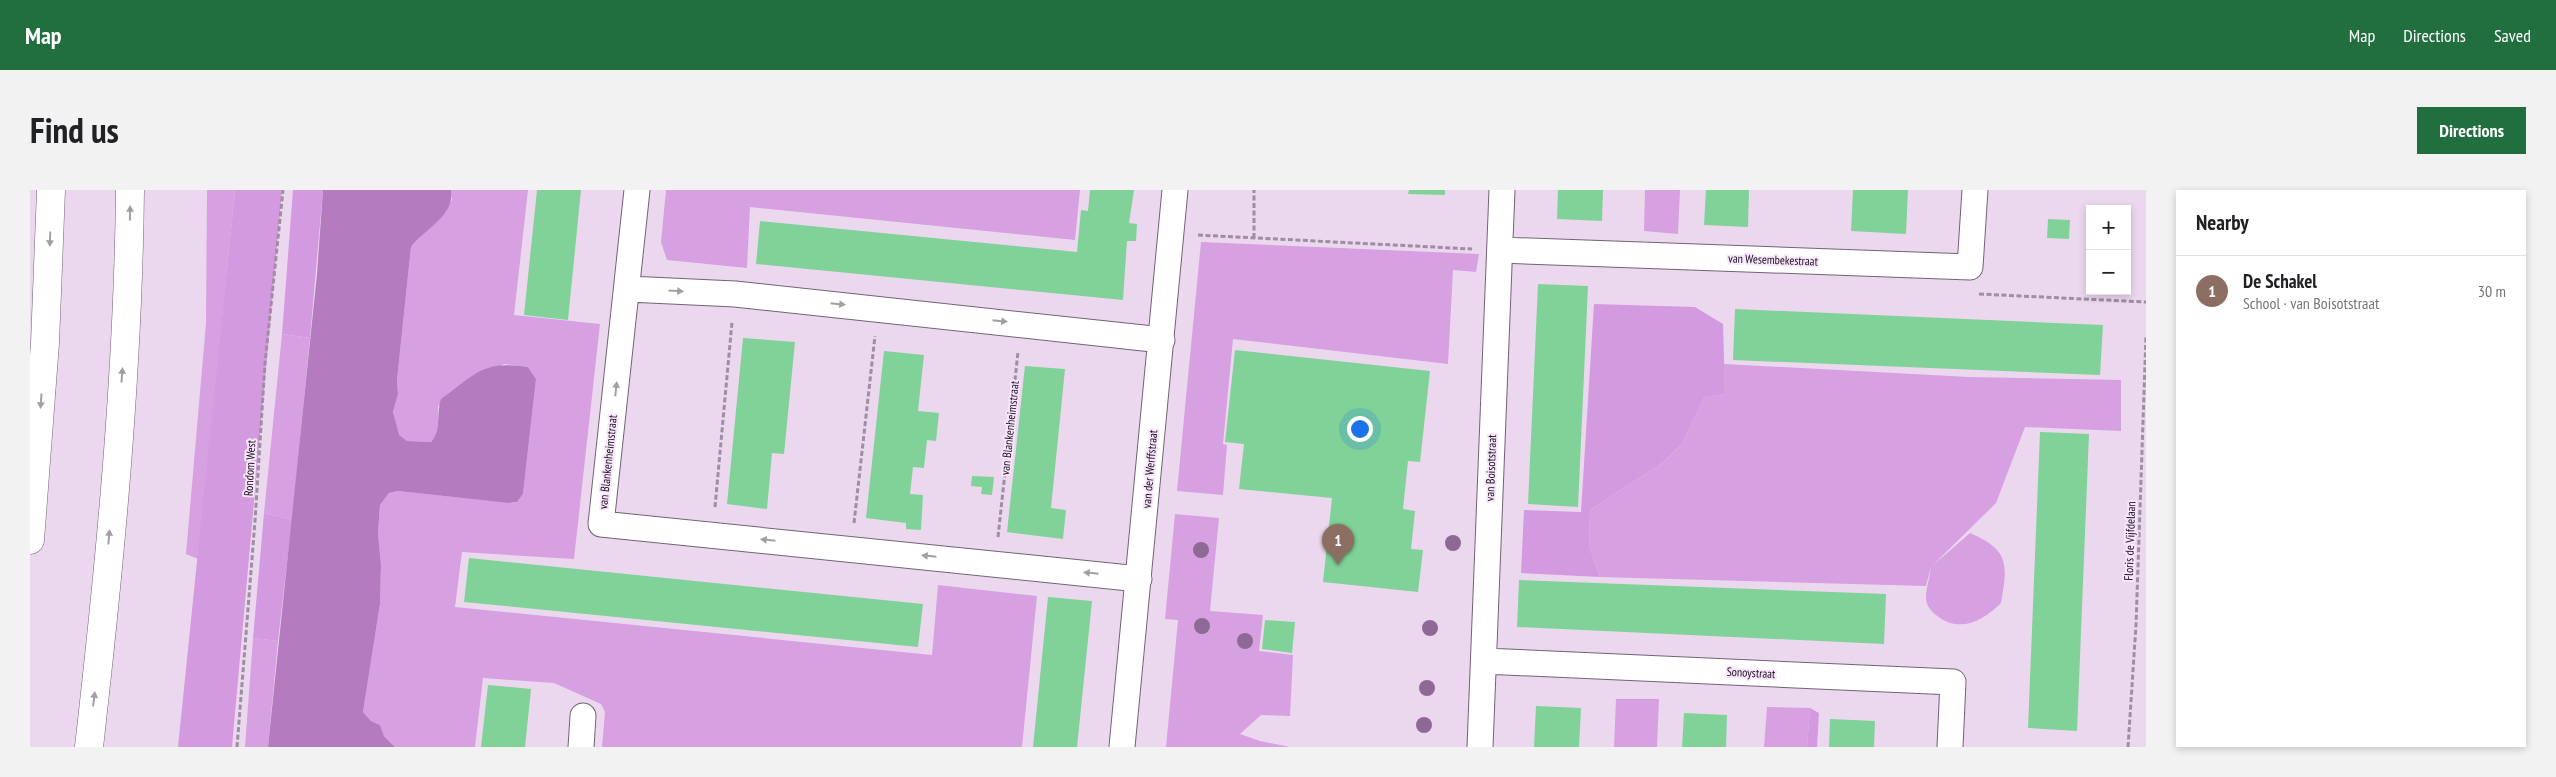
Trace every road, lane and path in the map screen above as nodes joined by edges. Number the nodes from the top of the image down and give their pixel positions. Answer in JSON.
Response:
{"nodes":[{"id":1,"x":52,"y":190,"type":"edge"},
{"id":2,"x":130,"y":190,"type":"edge"},
{"id":3,"x":283,"y":190,"type":"edge"},
{"id":4,"x":637,"y":190,"type":"edge"},
{"id":5,"x":1175,"y":190,"type":"edge"},
{"id":6,"x":1254,"y":190,"type":"edge"},
{"id":7,"x":1502,"y":190,"type":"edge"},
{"id":8,"x":1975,"y":190,"type":"edge"},
{"id":9,"x":1170,"y":234,"type":"junction"},
{"id":10,"x":1254,"y":238,"type":"junction"},
{"id":11,"x":1500,"y":250,"type":"junction"},
{"id":12,"x":1970,"y":267,"type":"junction"},
{"id":13,"x":628,"y":288,"type":"junction"},
{"id":14,"x":735,"y":294,"type":"junction"},
{"id":15,"x":2146,"y":302,"type":"edge"},
{"id":16,"x":878,"y":308,"type":"junction"},
{"id":17,"x":1021,"y":324,"type":"junction"},
{"id":18,"x":2146,"y":335,"type":"edge"},
{"id":19,"x":1162,"y":340,"type":"junction"},
{"id":20,"x":712,"y":535,"type":"junction"},
{"id":21,"x":30,"y":540,"type":"edge"},
{"id":22,"x":851,"y":549,"type":"junction"},
{"id":23,"x":995,"y":563,"type":"junction"},
{"id":24,"x":1139,"y":579,"type":"junction"},
{"id":25,"x":1484,"y":661,"type":"junction"},
{"id":26,"x":583,"y":716,"type":"dead end"},
{"id":27,"x":88,"y":747,"type":"edge"},
{"id":28,"x":237,"y":747,"type":"edge"},
{"id":29,"x":580,"y":747,"type":"edge"},
{"id":30,"x":1122,"y":747,"type":"edge"},
{"id":31,"x":1480,"y":747,"type":"edge"},
{"id":32,"x":1950,"y":747,"type":"edge"},
{"id":33,"x":2128,"y":747,"type":"edge"}],
"edges":[{"from":1,"to":21,"type":"highway","one_way":true},
{"from":27,"to":2,"type":"highway","one_way":true},
{"from":3,"to":28,"type":"path","name":"Rondom West"},
{"from":4,"to":13,"type":"street","name":"van Blankenheimstraat"},
{"from":5,"to":9,"type":"street","name":"van der Werffstraat"},
{"from":6,"to":10,"type":"path"},
{"from":7,"to":11,"type":"street","name":"van Boisotstraat"},
{"from":8,"to":12,"type":"street"},
{"from":9,"to":10,"type":"path"},
{"from":9,"to":19,"type":"street","name":"van der Werffstraat"},
{"from":10,"to":11,"type":"path"},
{"from":11,"to":12,"type":"street","name":"van Wesembekestraat"},
{"from":11,"to":25,"type":"street","name":"van Boisotstraat"},
{"from":12,"to":15,"type":"path"},
{"from":13,"to":14,"type":"street","one_way":true},
{"from":20,"to":13,"type":"street","name":"van Blankenheimstraat","one_way":true},
{"from":14,"to":16,"type":"street","one_way":true},
{"from":14,"to":20,"type":"path"},
{"from":16,"to":17,"type":"street","one_way":true},
{"from":16,"to":22,"type":"path"},
{"from":17,"to":19,"type":"street"},
{"from":17,"to":23,"type":"path","name":"van Blankenheimstraat"},
{"from":18,"to":33,"type":"path","name":"Floris de Vijfdelaan"},
{"from":19,"to":24,"type":"street","name":"van der Werffstraat"},
{"from":22,"to":20,"type":"street","name":"van Blankenheimstraat","one_way":true},
{"from":23,"to":22,"type":"street","name":"van Blankenheimstraat","one_way":true},
{"from":24,"to":23,"type":"street","name":"van Blankenheimstraat","one_way":true},
{"from":24,"to":30,"type":"street","name":"van der Werffstraat"},
{"from":25,"to":31,"type":"street","name":"van Boisotstraat"},
{"from":25,"to":32,"type":"street","name":"Sonoystraat"},
{"from":26,"to":29,"type":"street"}]}
